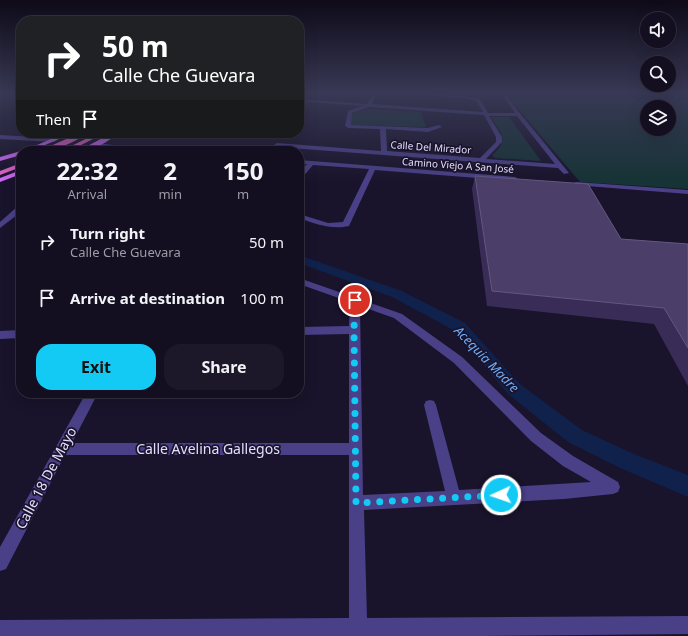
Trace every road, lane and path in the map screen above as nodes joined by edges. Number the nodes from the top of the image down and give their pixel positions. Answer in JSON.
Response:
{"nodes":[{"id":1,"x":348,"y":123,"type":"edge"},
{"id":2,"x":433,"y":123,"type":"edge"},
{"id":3,"x":438,"y":123,"type":"edge"},
{"id":4,"x":491,"y":123,"type":"edge"},
{"id":5,"x":525,"y":123,"type":"edge"},
{"id":6,"x":383,"y":128,"type":"junction"},
{"id":7,"x":441,"y":134,"type":"dead end"},
{"id":8,"x":0,"y":137,"type":"edge"},
{"id":9,"x":16,"y":138,"type":"edge"},
{"id":10,"x":18,"y":138,"type":"edge"},
{"id":11,"x":59,"y":138,"type":"edge"},
{"id":12,"x":75,"y":138,"type":"edge"},
{"id":13,"x":92,"y":138,"type":"edge"},
{"id":14,"x":108,"y":138,"type":"edge"},
{"id":15,"x":54,"y":140,"type":"junction"},
{"id":16,"x":96,"y":145,"type":"joint"},
{"id":17,"x":277,"y":145,"type":"dead end"},
{"id":18,"x":39,"y":146,"type":"edge"},
{"id":19,"x":55,"y":146,"type":"edge"},
{"id":20,"x":76,"y":146,"type":"edge"},
{"id":21,"x":102,"y":146,"type":"edge"},
{"id":22,"x":290,"y":146,"type":"edge"},
{"id":23,"x":304,"y":147,"type":"edge"},
{"id":24,"x":384,"y":153,"type":"junction"},
{"id":25,"x":16,"y":155,"type":"edge"},
{"id":26,"x":0,"y":160,"type":"edge"},
{"id":27,"x":16,"y":160,"type":"edge"},
{"id":28,"x":482,"y":160,"type":"junction"},
{"id":29,"x":304,"y":162,"type":"edge"},
{"id":30,"x":311,"y":163,"type":"junction"},
{"id":31,"x":0,"y":165,"type":"edge"},
{"id":32,"x":560,"y":166,"type":"junction"},
{"id":33,"x":16,"y":167,"type":"edge"},
{"id":34,"x":373,"y":168,"type":"junction"},
{"id":35,"x":304,"y":172,"type":"edge"},
{"id":36,"x":0,"y":173,"type":"edge"},
{"id":37,"x":566,"y":173,"type":"dead end"},
{"id":38,"x":16,"y":174,"type":"edge"},
{"id":39,"x":522,"y":179,"type":"edge"},
{"id":40,"x":0,"y":180,"type":"edge"},
{"id":41,"x":569,"y":183,"type":"edge"},
{"id":42,"x":688,"y":192,"type":"edge"},
{"id":43,"x":16,"y":213,"type":"edge"},
{"id":44,"x":304,"y":218,"type":"edge"},
{"id":45,"x":0,"y":226,"type":"edge"},
{"id":46,"x":304,"y":283,"type":"edge"},
{"id":47,"x":355,"y":300,"type":"junction"},
{"id":48,"x":354,"y":330,"type":"junction"},
{"id":49,"x":304,"y":331,"type":"edge"},
{"id":50,"x":16,"y":334,"type":"edge"},
{"id":51,"x":0,"y":335,"type":"edge"},
{"id":52,"x":89,"y":398,"type":"edge"},
{"id":53,"x":430,"y":405,"type":"dead end"},
{"id":54,"x":61,"y":449,"type":"junction"},
{"id":55,"x":356,"y":449,"type":"junction"},
{"id":56,"x":454,"y":498,"type":"junction"},
{"id":57,"x":356,"y":503,"type":"junction"},
{"id":58,"x":0,"y":563,"type":"edge"},
{"id":59,"x":688,"y":625,"type":"edge"},
{"id":60,"x":0,"y":629,"type":"edge"},
{"id":61,"x":358,"y":631,"type":"edge"},
{"id":62,"x":471,"y":631,"type":"edge"}],
"edges":[{"from":1,"to":6,"type":"street"},
{"from":2,"to":6,"type":"street"},
{"from":3,"to":7,"type":"street"},
{"from":4,"to":28,"type":"street"},
{"from":5,"to":32,"type":"street"},
{"from":6,"to":24,"type":"street"},
{"from":8,"to":9,"type":"street"},
{"from":10,"to":15,"type":"street"},
{"from":11,"to":15,"type":"main road"},
{"from":12,"to":19,"type":"highway"},
{"from":13,"to":20,"type":"highway"},
{"from":14,"to":16,"type":"main road"},
{"from":15,"to":18,"type":"main road"},
{"from":16,"to":21,"type":"street"},
{"from":17,"to":22,"type":"street","name":"Calle Del Mirador"},
{"from":23,"to":24,"type":"street","name":"Calle Del Mirador"},
{"from":24,"to":28,"type":"street","name":"Calle Del Mirador"},
{"from":25,"to":26,"type":"main road"},
{"from":27,"to":31,"type":"highway"},
{"from":28,"to":32,"type":"street","name":"Calle Del Mirador"},
{"from":29,"to":30,"type":"street","name":"Camino Viejo A San José"},
{"from":30,"to":34,"type":"street","name":"Camino Viejo A San José"},
{"from":30,"to":35,"type":"street"},
{"from":32,"to":37,"type":"street"},
{"from":33,"to":36,"type":"highway"},
{"from":34,"to":39,"type":"street","name":"Camino Viejo A San José"},
{"from":34,"to":44,"type":"street"},
{"from":38,"to":40,"type":"main road"},
{"from":41,"to":42,"type":"street"},
{"from":43,"to":45,"type":"street"},
{"from":46,"to":47,"type":"street"},
{"from":47,"to":48,"type":"street"},
{"from":47,"to":56,"type":"street"},
{"from":48,"to":49,"type":"street"},
{"from":48,"to":55,"type":"street"},
{"from":50,"to":51,"type":"street"},
{"from":52,"to":54,"type":"street","name":"Calle 18 De Mayo"},
{"from":53,"to":56,"type":"street"},
{"from":54,"to":55,"type":"street","name":"Calle Avelina Gallegos"},
{"from":54,"to":58,"type":"street","name":"Calle 18 De Mayo"},
{"from":55,"to":57,"type":"street"},
{"from":56,"to":57,"type":"street"},
{"from":57,"to":61,"type":"street"},
{"from":59,"to":62,"type":"street"},
{"from":60,"to":61,"type":"street"},
{"from":61,"to":62,"type":"street"}]}
